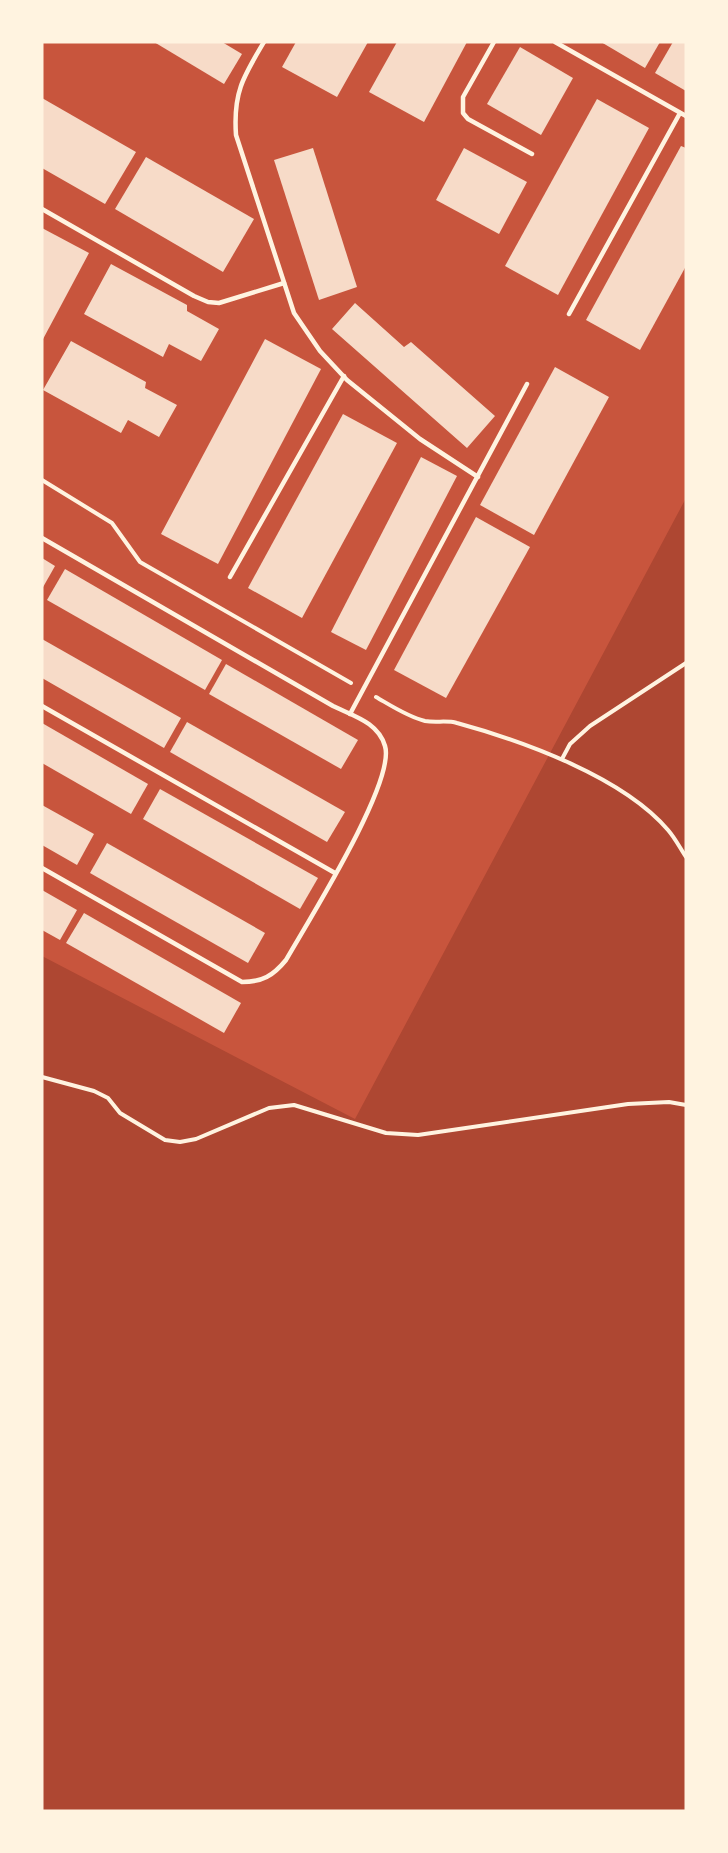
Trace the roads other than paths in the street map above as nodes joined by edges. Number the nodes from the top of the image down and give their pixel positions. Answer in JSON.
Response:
{"nodes":[{"id":1,"x":264,"y":42,"type":"edge"},
{"id":2,"x":494,"y":42,"type":"edge"},
{"id":3,"x":555,"y":42,"type":"edge"},
{"id":4,"x":680,"y":113,"type":"junction"},
{"id":5,"x":686,"y":116,"type":"edge"},
{"id":6,"x":532,"y":154,"type":"dead end"},
{"id":7,"x":42,"y":209,"type":"edge"},
{"id":8,"x":284,"y":283,"type":"junction"},
{"id":9,"x":569,"y":314,"type":"dead end"},
{"id":10,"x":344,"y":376,"type":"junction"},
{"id":11,"x":527,"y":384,"type":"dead end"},
{"id":12,"x":478,"y":477,"type":"junction"},
{"id":13,"x":42,"y":538,"type":"edge"},
{"id":14,"x":230,"y":577,"type":"dead end"},
{"id":15,"x":42,"y":706,"type":"edge"},
{"id":16,"x":350,"y":714,"type":"junction"},
{"id":17,"x":42,"y":868,"type":"edge"},
{"id":18,"x":335,"y":873,"type":"junction"}],
"edges":[{"from":1,"to":8,"type":"lane"},
{"from":2,"to":6,"type":"lane"},
{"from":3,"to":4,"type":"lane"},
{"from":4,"to":5,"type":"lane"},
{"from":4,"to":9,"type":"lane"},
{"from":7,"to":8,"type":"lane"},
{"from":8,"to":10,"type":"lane"},
{"from":10,"to":12,"type":"lane"},
{"from":10,"to":14,"type":"lane"},
{"from":11,"to":12,"type":"lane"},
{"from":12,"to":16,"type":"lane"},
{"from":13,"to":16,"type":"lane"},
{"from":15,"to":18,"type":"lane"},
{"from":16,"to":18,"type":"lane"},
{"from":17,"to":18,"type":"lane"}]}
